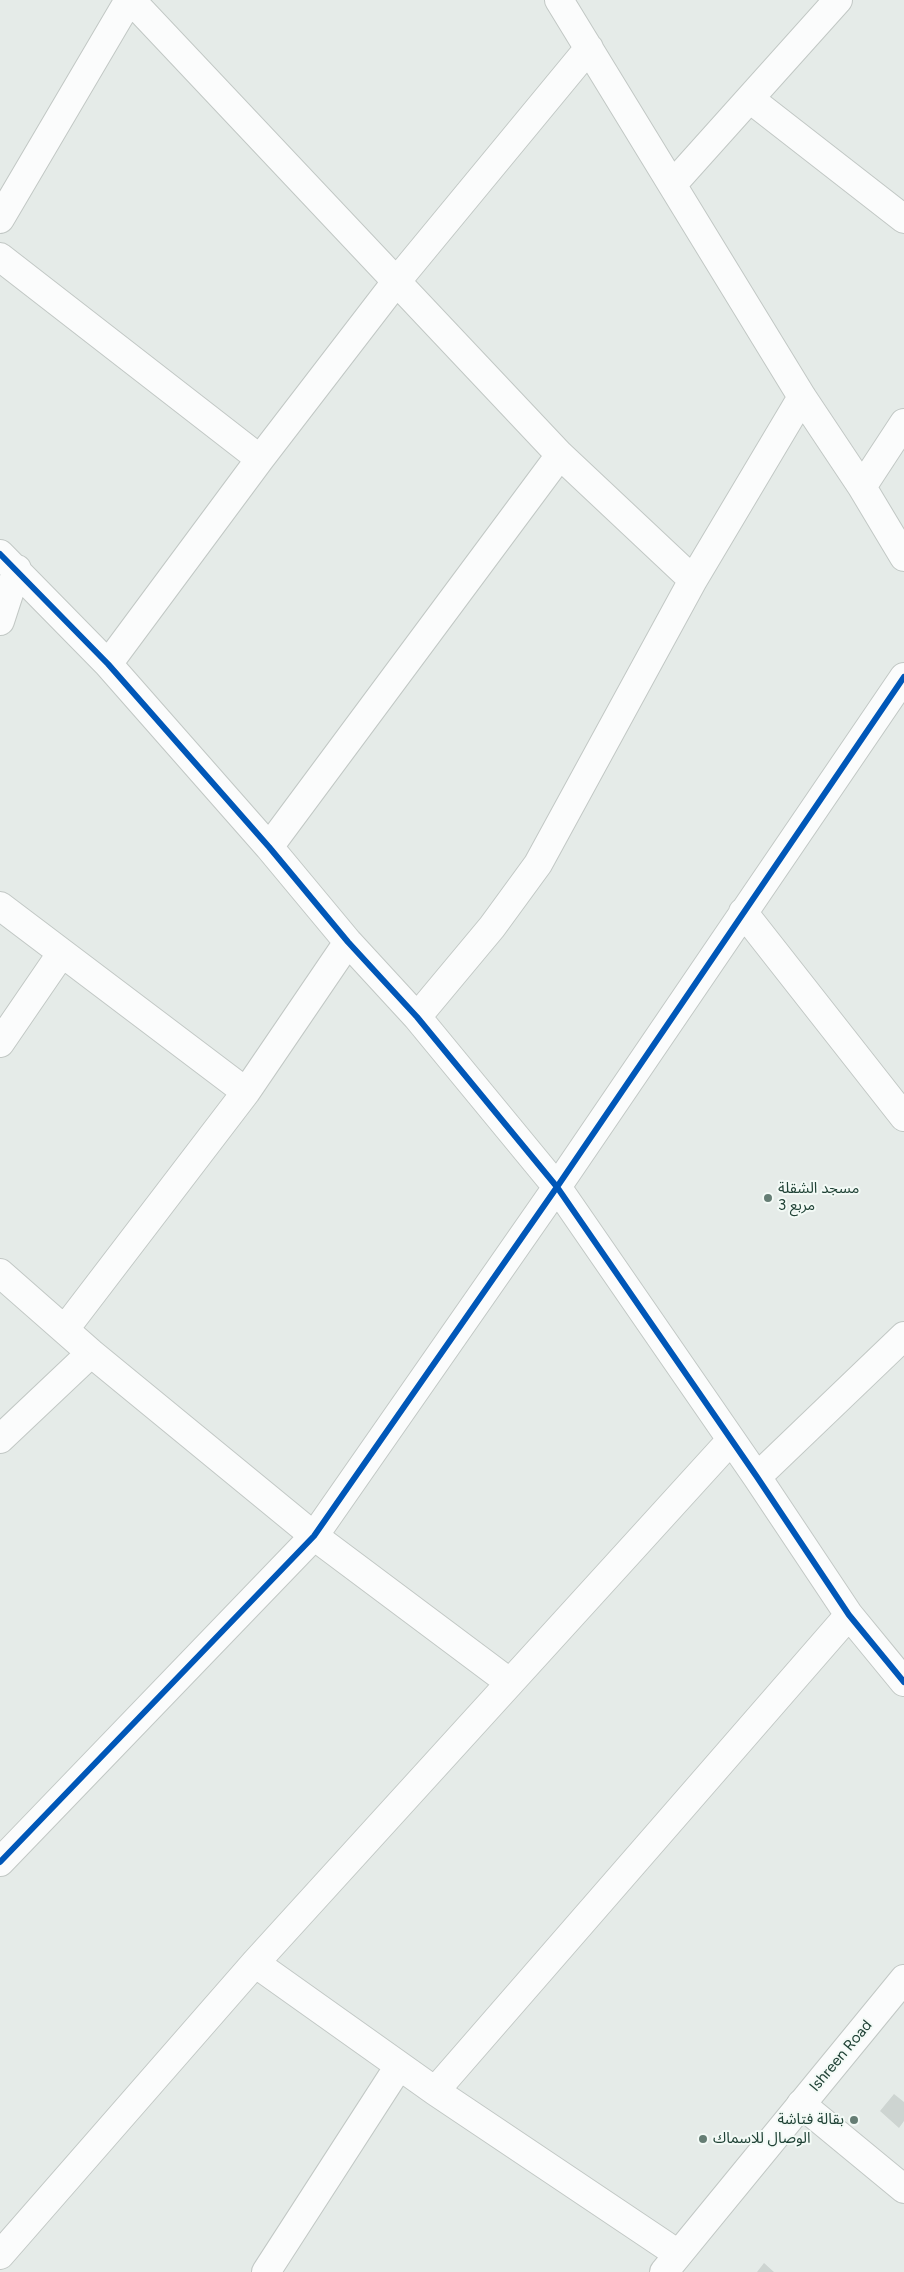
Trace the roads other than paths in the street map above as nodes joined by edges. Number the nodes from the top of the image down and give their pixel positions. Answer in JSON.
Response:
{"nodes":[{"id":1,"x":130,"y":0,"type":"edge"},
{"id":2,"x":559,"y":0,"type":"edge"},
{"id":3,"x":838,"y":0,"type":"edge"},
{"id":4,"x":589,"y":48,"type":"junction"},
{"id":5,"x":750,"y":99,"type":"junction"},
{"id":6,"x":673,"y":184,"type":"junction"},
{"id":7,"x":0,"y":219,"type":"edge"},
{"id":8,"x":904,"y":219,"type":"edge"},
{"id":9,"x":0,"y":257,"type":"edge"},
{"id":10,"x":396,"y":282,"type":"junction"},
{"id":11,"x":802,"y":397,"type":"junction"},
{"id":12,"x":904,"y":423,"type":"edge"},
{"id":13,"x":560,"y":455,"type":"junction"},
{"id":14,"x":260,"y":459,"type":"junction"},
{"id":15,"x":862,"y":487,"type":"junction"},
{"id":16,"x":904,"y":557,"type":"edge"},
{"id":17,"x":9,"y":562,"type":"edge"},
{"id":18,"x":693,"y":580,"type":"junction"},
{"id":19,"x":0,"y":622,"type":"edge"},
{"id":20,"x":108,"y":664,"type":"junction"},
{"id":21,"x":904,"y":677,"type":"edge"},
{"id":22,"x":269,"y":847,"type":"junction"},
{"id":23,"x":0,"y":906,"type":"edge"},
{"id":24,"x":743,"y":912,"type":"junction"},
{"id":25,"x":348,"y":942,"type":"junction"},
{"id":26,"x":61,"y":954,"type":"junction"},
{"id":27,"x":417,"y":1017,"type":"junction"},
{"id":28,"x":0,"y":1043,"type":"edge"},
{"id":29,"x":246,"y":1092,"type":"junction"},
{"id":30,"x":904,"y":1117,"type":"edge"},
{"id":31,"x":558,"y":1187,"type":"junction"},
{"id":32,"x":0,"y":1273,"type":"edge"},
{"id":33,"x":65,"y":1329,"type":"junction"},
{"id":34,"x":904,"y":1336,"type":"edge"},
{"id":35,"x":91,"y":1353,"type":"junction"},
{"id":36,"x":0,"y":1439,"type":"edge"},
{"id":37,"x":731,"y":1440,"type":"junction"},
{"id":38,"x":757,"y":1477,"type":"junction"},
{"id":39,"x":314,"y":1536,"type":"junction"},
{"id":40,"x":849,"y":1615,"type":"junction"},
{"id":41,"x":509,"y":1682,"type":"junction"},
{"id":42,"x":904,"y":1682,"type":"edge"},
{"id":43,"x":0,"y":1862,"type":"edge"},
{"id":44,"x":255,"y":1963,"type":"junction"},
{"id":45,"x":904,"y":1979,"type":"edge"},
{"id":46,"x":399,"y":2066,"type":"junction"},
{"id":47,"x":434,"y":2091,"type":"junction"},
{"id":48,"x":801,"y":2104,"type":"junction"},
{"id":49,"x":904,"y":2189,"type":"edge"},
{"id":50,"x":0,"y":2255,"type":"edge"},
{"id":51,"x":671,"y":2263,"type":"edge"},
{"id":52,"x":266,"y":2272,"type":"edge"}],
"edges":[{"from":1,"to":7,"type":"street"},
{"from":1,"to":10,"type":"street"},
{"from":2,"to":4,"type":"street"},
{"from":3,"to":5,"type":"street"},
{"from":4,"to":6,"type":"street"},
{"from":4,"to":10,"type":"street"},
{"from":5,"to":6,"type":"street"},
{"from":5,"to":8,"type":"street"},
{"from":6,"to":11,"type":"street"},
{"from":9,"to":14,"type":"street"},
{"from":10,"to":13,"type":"street"},
{"from":10,"to":14,"type":"street"},
{"from":11,"to":15,"type":"street"},
{"from":11,"to":18,"type":"street"},
{"from":12,"to":15,"type":"street"},
{"from":13,"to":18,"type":"street"},
{"from":13,"to":22,"type":"street"},
{"from":14,"to":20,"type":"street"},
{"from":15,"to":16,"type":"street"},
{"from":17,"to":19,"type":"street"},
{"from":17,"to":20,"type":"street"},
{"from":18,"to":27,"type":"street"},
{"from":20,"to":22,"type":"street"},
{"from":21,"to":24,"type":"street"},
{"from":22,"to":25,"type":"street"},
{"from":23,"to":26,"type":"street"},
{"from":24,"to":30,"type":"street"},
{"from":24,"to":31,"type":"street"},
{"from":25,"to":27,"type":"street"},
{"from":25,"to":29,"type":"street"},
{"from":26,"to":28,"type":"street"},
{"from":26,"to":29,"type":"street"},
{"from":27,"to":31,"type":"street"},
{"from":29,"to":33,"type":"street"},
{"from":31,"to":37,"type":"street"},
{"from":31,"to":39,"type":"street"},
{"from":32,"to":33,"type":"street"},
{"from":33,"to":35,"type":"street"},
{"from":34,"to":38,"type":"street"},
{"from":35,"to":36,"type":"street"},
{"from":35,"to":39,"type":"street"},
{"from":37,"to":38,"type":"street"},
{"from":37,"to":41,"type":"street"},
{"from":38,"to":40,"type":"street"},
{"from":39,"to":41,"type":"street"},
{"from":39,"to":43,"type":"street"},
{"from":40,"to":42,"type":"street"},
{"from":40,"to":47,"type":"street"},
{"from":41,"to":44,"type":"street"},
{"from":44,"to":46,"type":"street"},
{"from":44,"to":50,"type":"street"},
{"from":45,"to":48,"type":"street","name":"Ishreen Road"},
{"from":46,"to":47,"type":"street"},
{"from":46,"to":52,"type":"street"},
{"from":47,"to":51,"type":"street"},
{"from":48,"to":49,"type":"street"},
{"from":48,"to":51,"type":"street","name":"Ishreen Road"}]}
